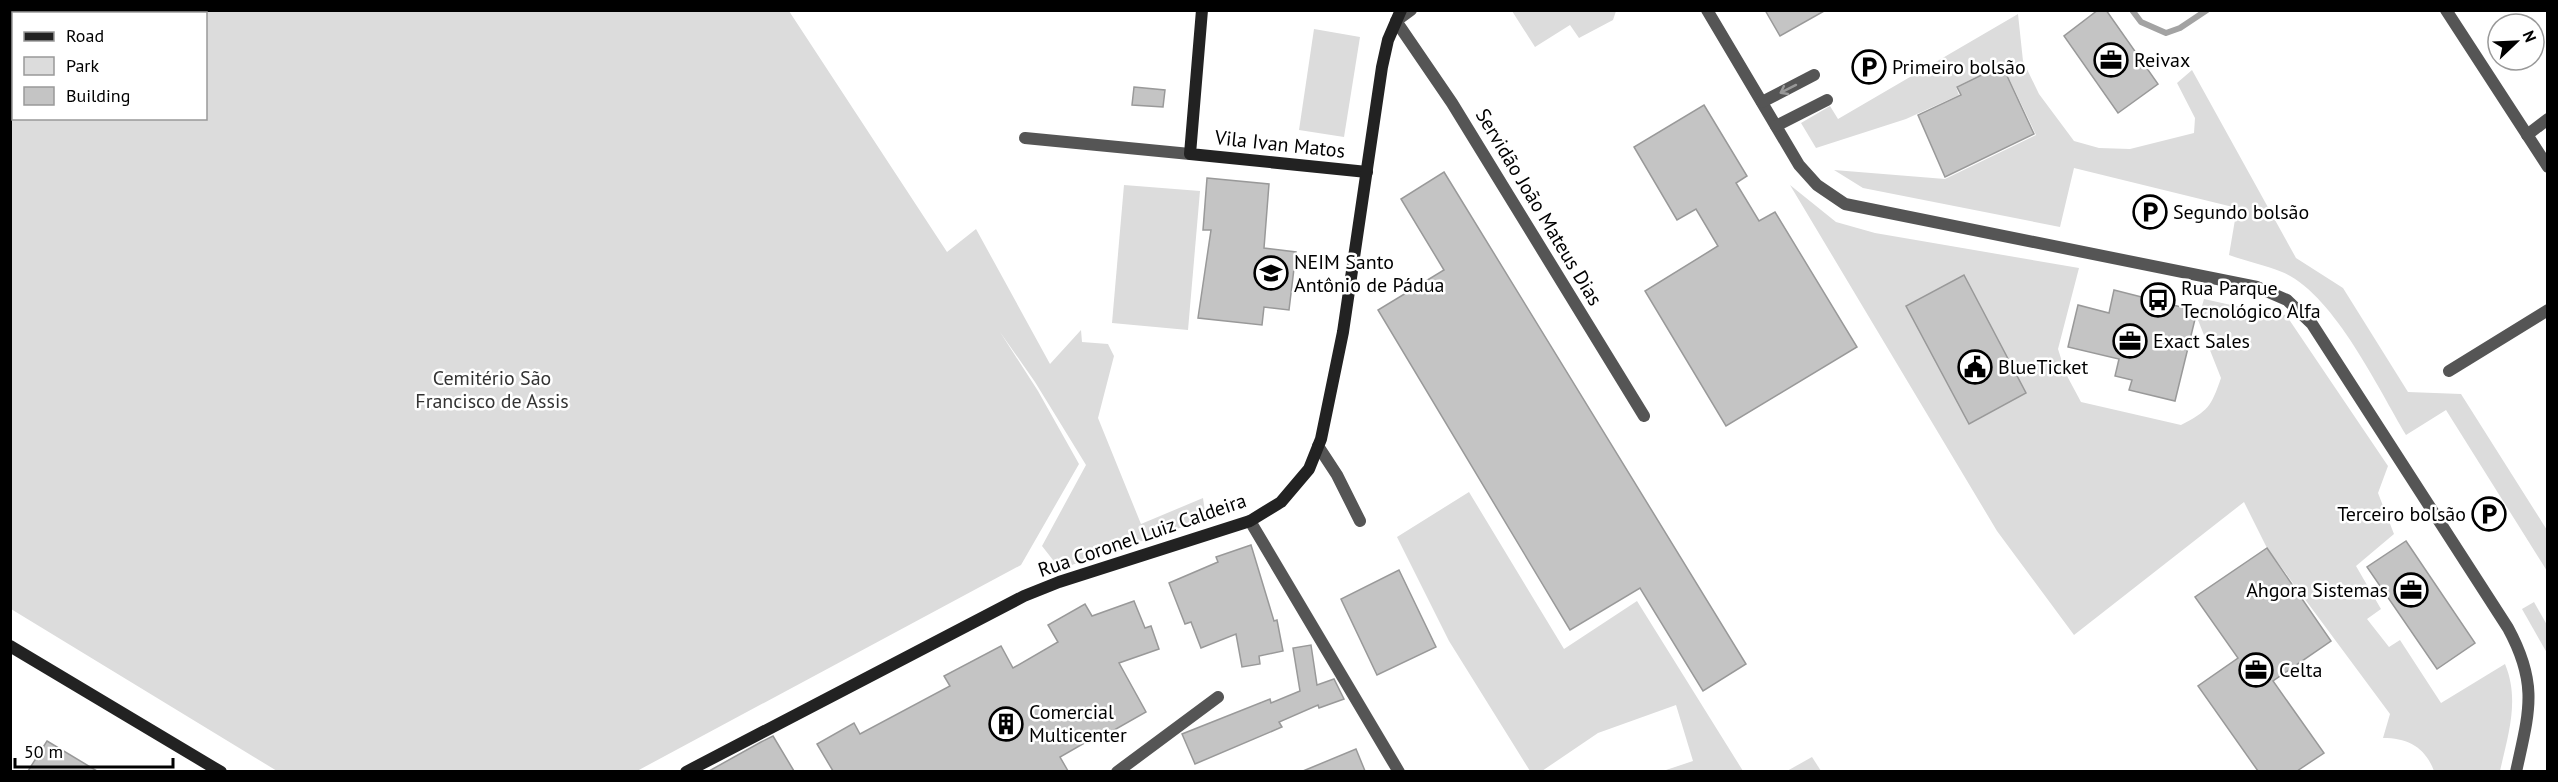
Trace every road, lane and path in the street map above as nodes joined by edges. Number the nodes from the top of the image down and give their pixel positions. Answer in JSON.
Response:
{"nodes":[{"id":1,"x":1202,"y":10,"type":"edge"},
{"id":2,"x":1411,"y":10,"type":"edge"},
{"id":3,"x":1707,"y":10,"type":"edge"},
{"id":4,"x":2446,"y":10,"type":"edge"},
{"id":5,"x":1398,"y":16,"type":"edge"},
{"id":6,"x":1814,"y":75,"type":"dead end"},
{"id":7,"x":1827,"y":100,"type":"dead end"},
{"id":8,"x":1762,"y":102,"type":"junction"},
{"id":9,"x":2547,"y":119,"type":"edge"},
{"id":10,"x":1776,"y":126,"type":"junction"},
{"id":11,"x":2527,"y":135,"type":"junction"},
{"id":12,"x":1025,"y":138,"type":"dead end"},
{"id":13,"x":1190,"y":154,"type":"junction"},
{"id":14,"x":2547,"y":167,"type":"edge"},
{"id":15,"x":1366,"y":172,"type":"junction"},
{"id":16,"x":2547,"y":310,"type":"edge"},
{"id":17,"x":2449,"y":371,"type":"dead end"},
{"id":18,"x":1644,"y":416,"type":"dead end"},
{"id":19,"x":1317,"y":446,"type":"junction"},
{"id":20,"x":1250,"y":521,"type":"junction"},
{"id":21,"x":1360,"y":521,"type":"dead end"},
{"id":22,"x":10,"y":646,"type":"edge"},
{"id":23,"x":1218,"y":698,"type":"dead end"},
{"id":24,"x":221,"y":771,"type":"edge"},
{"id":25,"x":686,"y":771,"type":"edge"},
{"id":26,"x":1117,"y":771,"type":"edge"},
{"id":27,"x":1400,"y":771,"type":"edge"},
{"id":28,"x":2516,"y":771,"type":"edge"}],
"edges":[{"from":1,"to":13,"type":"main road","name":"Vila Ivan Matos"},
{"from":2,"to":5,"type":"street"},
{"from":3,"to":8,"type":"street"},
{"from":4,"to":11,"type":"street"},
{"from":5,"to":15,"type":"main road","name":"Rua Coronel Luiz Caldeira"},
{"from":5,"to":18,"type":"street","name":"Servidão João Mateus Dias"},
{"from":6,"to":8,"type":"street","one_way":true},
{"from":7,"to":10,"type":"street"},
{"from":8,"to":10,"type":"street"},
{"from":9,"to":11,"type":"street"},
{"from":10,"to":28,"type":"street"},
{"from":11,"to":14,"type":"street"},
{"from":12,"to":13,"type":"street"},
{"from":13,"to":15,"type":"main road","name":"Vila Ivan Matos"},
{"from":15,"to":19,"type":"main road","name":"Rua Coronel Luiz Caldeira"},
{"from":16,"to":17,"type":"street"},
{"from":19,"to":20,"type":"main road","name":"Rua Coronel Luiz Caldeira"},
{"from":19,"to":21,"type":"street"},
{"from":20,"to":25,"type":"main road","name":"Rua Coronel Luiz Caldeira"},
{"from":20,"to":27,"type":"street"},
{"from":22,"to":24,"type":"main road"},
{"from":23,"to":26,"type":"street"}]}
